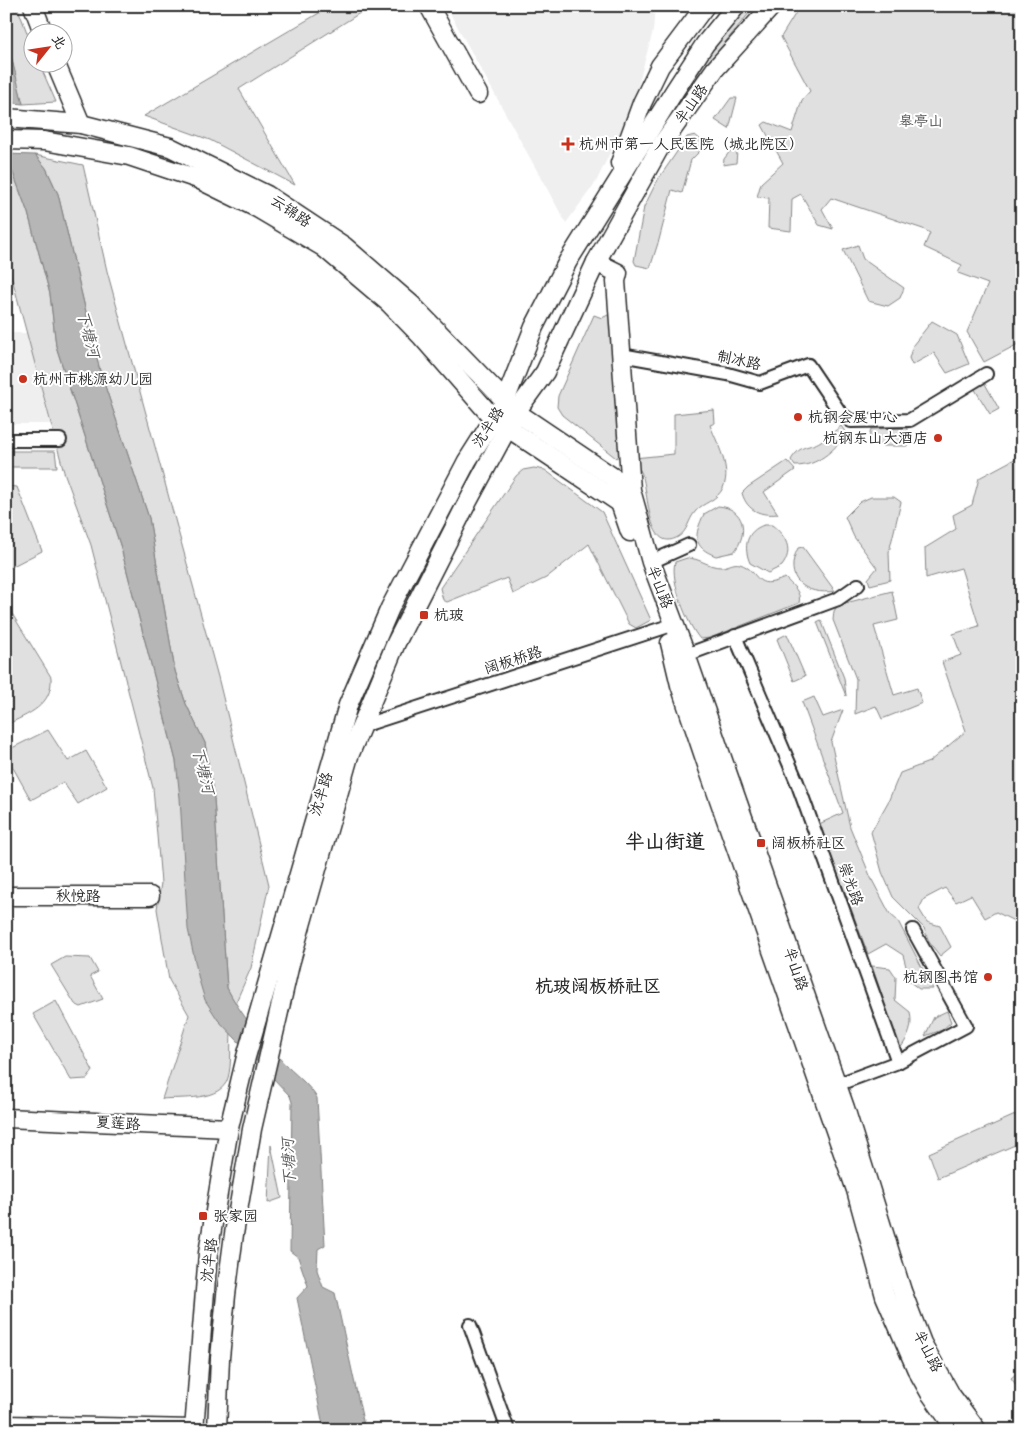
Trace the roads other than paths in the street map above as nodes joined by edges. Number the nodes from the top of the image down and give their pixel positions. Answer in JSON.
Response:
{"nodes":[{"id":1,"x":33,"y":6,"type":"edge"},
{"id":2,"x":429,"y":6,"type":"edge"},
{"id":3,"x":705,"y":6,"type":"edge"},
{"id":4,"x":736,"y":6,"type":"edge"},
{"id":5,"x":772,"y":6,"type":"edge"},
{"id":6,"x":39,"y":22,"type":"edge"},
{"id":7,"x":59,"y":72,"type":"edge"},
{"id":8,"x":478,"y":94,"type":"dead end"},
{"id":9,"x":6,"y":118,"type":"edge"},
{"id":10,"x":81,"y":124,"type":"junction"},
{"id":11,"x":6,"y":140,"type":"edge"},
{"id":12,"x":600,"y":209,"type":"junction"},
{"id":13,"x":596,"y":262,"type":"junction"},
{"id":14,"x":621,"y":355,"type":"junction"},
{"id":15,"x":986,"y":374,"type":"dead end"},
{"id":16,"x":510,"y":407,"type":"junction"},
{"id":17,"x":493,"y":418,"type":"junction"},
{"id":18,"x":507,"y":429,"type":"junction"},
{"id":19,"x":6,"y":440,"type":"edge"},
{"id":20,"x":60,"y":440,"type":"dead end"},
{"id":21,"x":625,"y":493,"type":"junction"},
{"id":22,"x":689,"y":545,"type":"dead end"},
{"id":23,"x":651,"y":562,"type":"junction"},
{"id":24,"x":858,"y":585,"type":"dead end"},
{"id":25,"x":670,"y":626,"type":"junction"},
{"id":26,"x":735,"y":636,"type":"junction"},
{"id":27,"x":686,"y":655,"type":"junction"},
{"id":28,"x":362,"y":726,"type":"junction"},
{"id":29,"x":6,"y":896,"type":"edge"},
{"id":30,"x":150,"y":896,"type":"dead end"},
{"id":31,"x":913,"y":930,"type":"dead end"},
{"id":32,"x":898,"y":1062,"type":"junction"},
{"id":33,"x":836,"y":1085,"type":"junction"},
{"id":34,"x":6,"y":1118,"type":"edge"},
{"id":35,"x":229,"y":1128,"type":"junction"},
{"id":36,"x":470,"y":1325,"type":"dead end"},
{"id":37,"x":6,"y":1425,"type":"edge"},
{"id":38,"x":194,"y":1429,"type":"edge"},
{"id":39,"x":217,"y":1430,"type":"edge"},
{"id":40,"x":508,"y":1430,"type":"edge"},
{"id":41,"x":956,"y":1430,"type":"edge"},
{"id":42,"x":976,"y":1430,"type":"edge"}],
"edges":[{"from":1,"to":6,"type":"main road"},
{"from":2,"to":8,"type":"main road"},
{"from":3,"to":12,"type":"main road"},
{"from":4,"to":12,"type":"main road","name":"半山路"},
{"from":5,"to":13,"type":"main road","name":"半山路"},
{"from":7,"to":10,"type":"main road"},
{"from":9,"to":10,"type":"main road","name":"云锦路"},
{"from":10,"to":16,"type":"main road","name":"云锦路"},
{"from":11,"to":17,"type":"main road","name":"云锦路"},
{"from":12,"to":16,"type":"main road","name":"沈半路"},
{"from":13,"to":14,"type":"main road","name":"半山路"},
{"from":13,"to":16,"type":"main road","name":"沈半路"},
{"from":14,"to":15,"type":"street","name":"制冰路"},
{"from":14,"to":21,"type":"main road","name":"半山路"},
{"from":16,"to":17,"type":"main road","name":"沈半路"},
{"from":16,"to":18,"type":"main road","name":"沈半路"},
{"from":16,"to":21,"type":"main road"},
{"from":17,"to":18,"type":"main road"},
{"from":17,"to":35,"type":"main road","name":"沈半路"},
{"from":18,"to":21,"type":"main road"},
{"from":18,"to":28,"type":"main road","name":"沈半路"},
{"from":19,"to":20,"type":"street"},
{"from":21,"to":23,"type":"main road","name":"半山路"},
{"from":21,"to":25,"type":"main road","name":"半山路"},
{"from":22,"to":23,"type":"street"},
{"from":23,"to":25,"type":"main road","name":"半山路"},
{"from":24,"to":26,"type":"street"},
{"from":25,"to":27,"type":"main road","name":"半山路"},
{"from":25,"to":28,"type":"street","name":"阔板桥路"},
{"from":25,"to":41,"type":"main road","name":"半山路"},
{"from":26,"to":27,"type":"street"},
{"from":26,"to":32,"type":"street","name":"崇光路"},
{"from":27,"to":33,"type":"main road","name":"半山路"},
{"from":28,"to":39,"type":"main road","name":"沈半路"},
{"from":29,"to":30,"type":"main road","name":"秋悦路"},
{"from":31,"to":32,"type":"street"},
{"from":32,"to":33,"type":"street"},
{"from":33,"to":42,"type":"main road","name":"半山路"},
{"from":34,"to":35,"type":"main road","name":"夏莲路"},
{"from":35,"to":38,"type":"main road","name":"沈半路"},
{"from":36,"to":40,"type":"street"},
{"from":37,"to":38,"type":"main road"}]}
